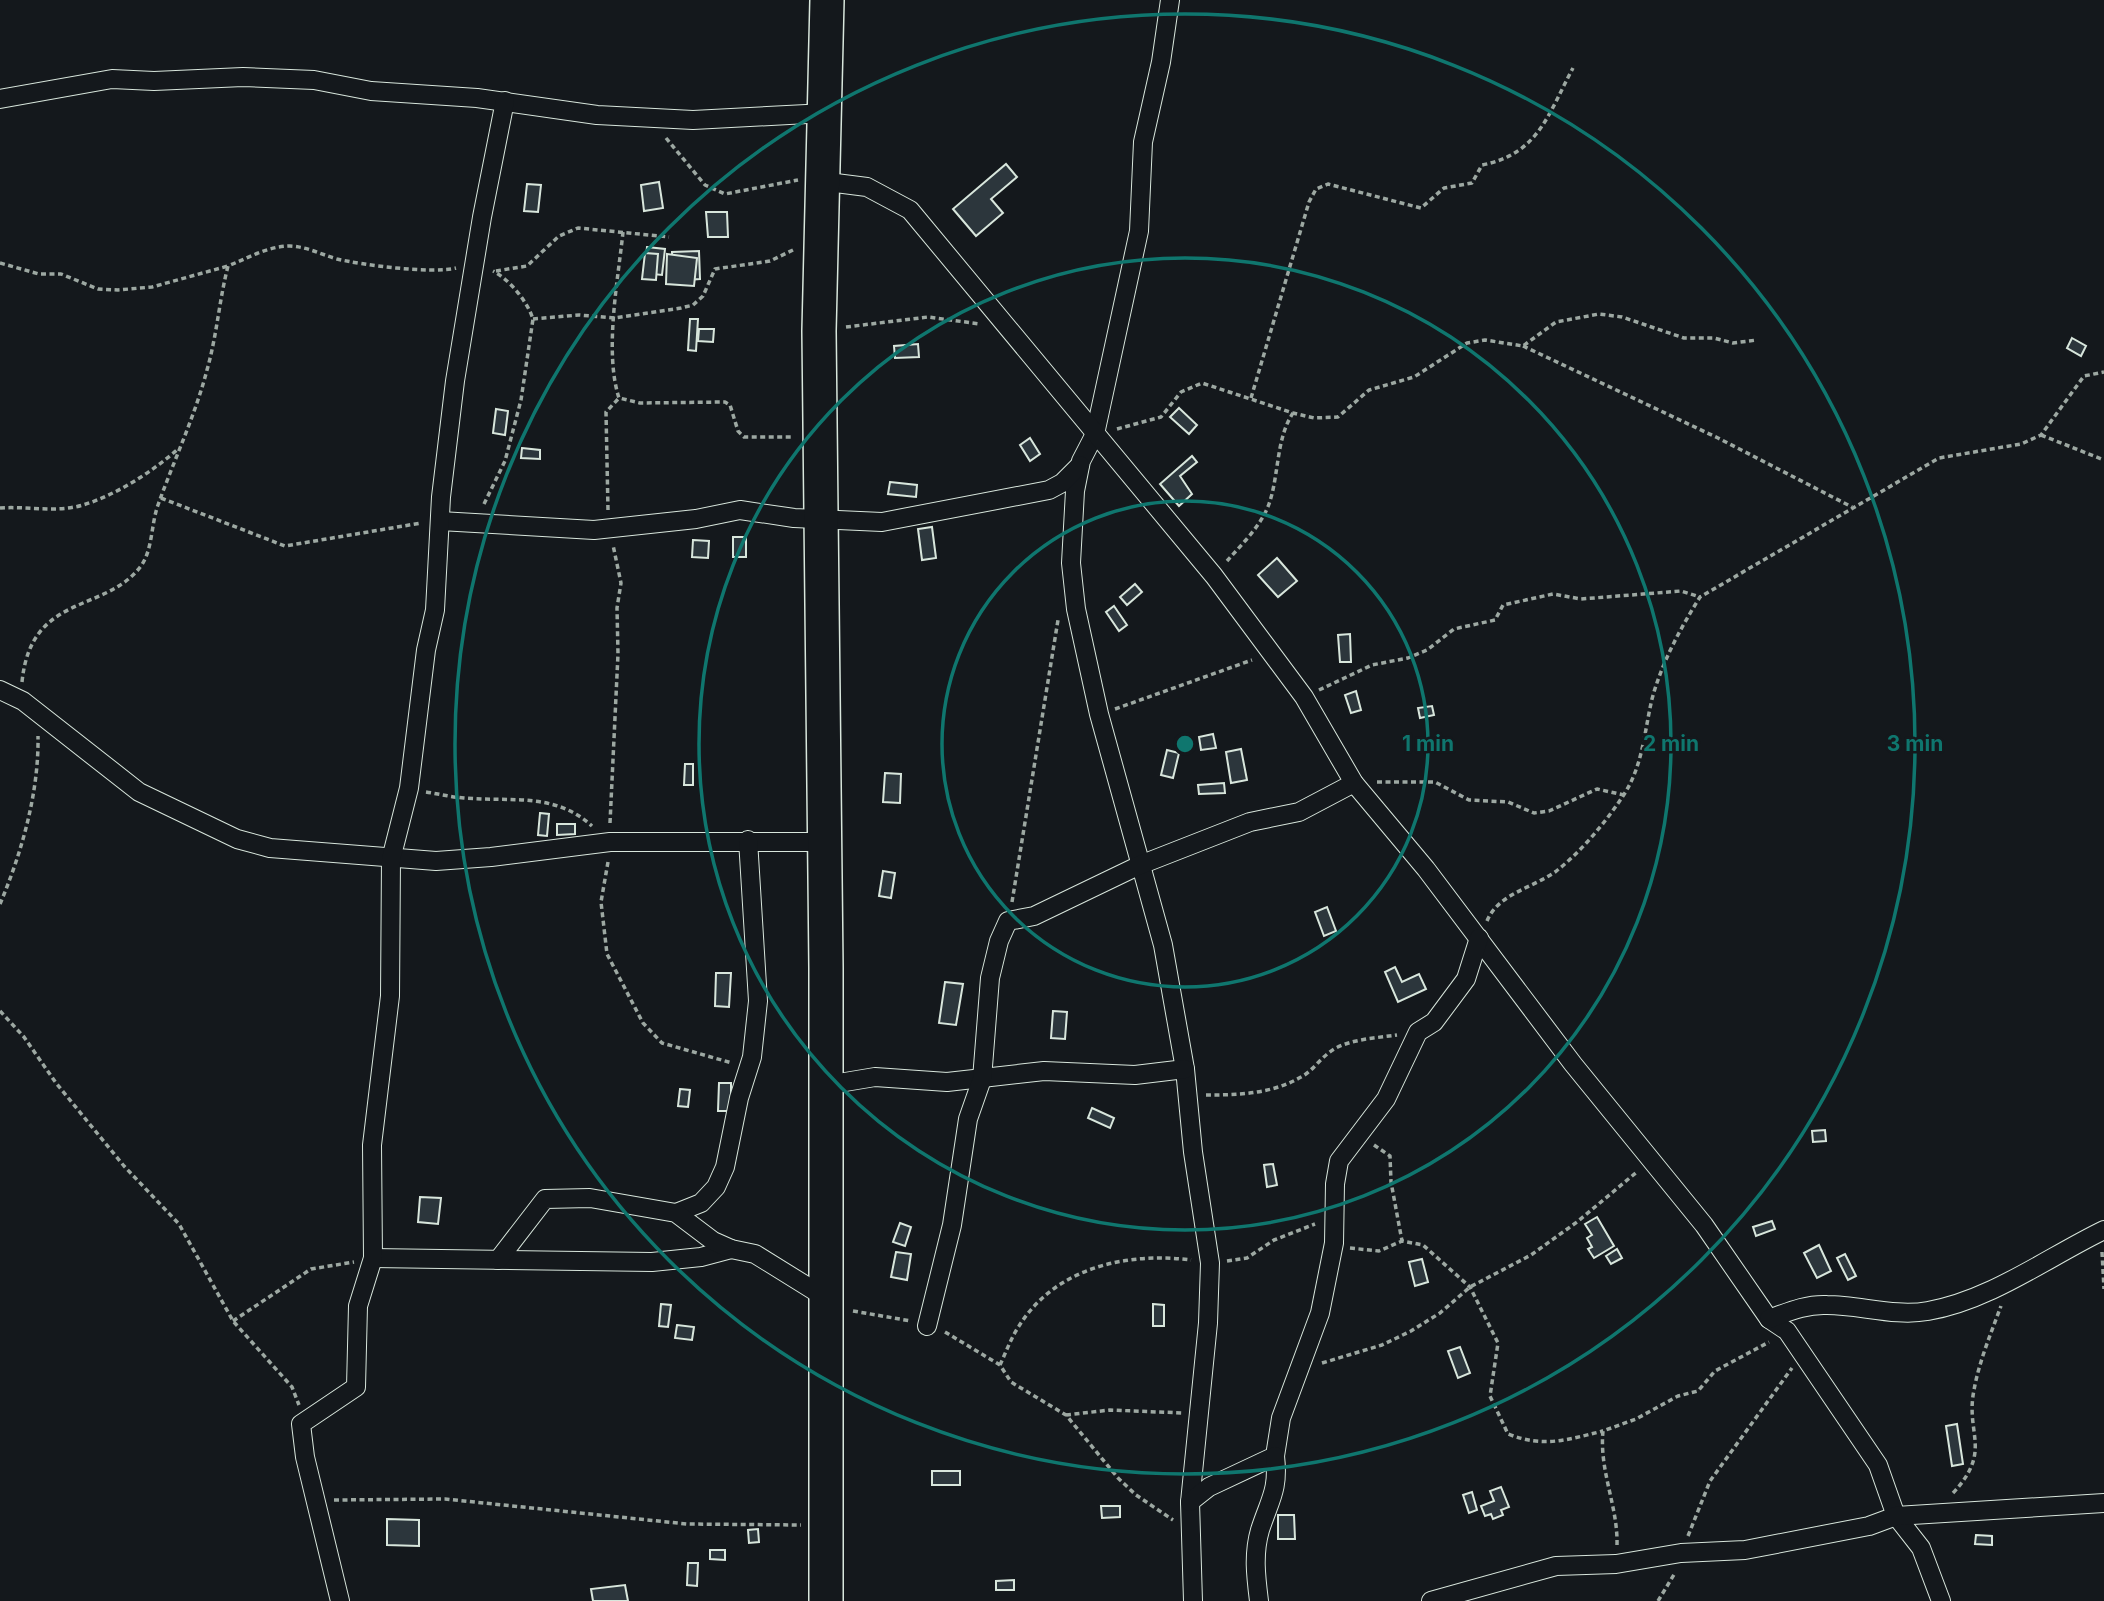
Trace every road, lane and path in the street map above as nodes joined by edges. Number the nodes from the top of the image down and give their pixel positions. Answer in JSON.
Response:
{"nodes":[{"id":1,"x":827,"y":0,"type":"edge"},
{"id":2,"x":1170,"y":0,"type":"edge"},
{"id":3,"x":1573,"y":68,"type":"dead end"},
{"id":4,"x":0,"y":99,"type":"edge"},
{"id":5,"x":505,"y":101,"type":"junction"},
{"id":6,"x":826,"y":113,"type":"junction"},
{"id":7,"x":652,"y":116,"type":"junction"},
{"id":8,"x":820,"y":181,"type":"junction"},
{"id":9,"x":623,"y":232,"type":"junction"},
{"id":10,"x":819,"y":232,"type":"junction"},
{"id":11,"x":669,"y":237,"type":"dead end"},
{"id":12,"x":0,"y":263,"type":"edge"},
{"id":13,"x":475,"y":265,"type":"junction"},
{"id":14,"x":228,"y":266,"type":"junction"},
{"id":15,"x":496,"y":271,"type":"junction"},
{"id":16,"x":614,"y":318,"type":"junction"},
{"id":17,"x":533,"y":319,"type":"junction"},
{"id":18,"x":1004,"y":324,"type":"junction"},
{"id":19,"x":819,"y":331,"type":"junction"},
{"id":20,"x":1757,"y":340,"type":"dead end"},
{"id":21,"x":1523,"y":346,"type":"junction"},
{"id":22,"x":2104,"y":372,"type":"edge"},
{"id":23,"x":619,"y":398,"type":"junction"},
{"id":24,"x":1251,"y":398,"type":"junction"},
{"id":25,"x":1293,"y":413,"type":"junction"},
{"id":26,"x":1095,"y":434,"type":"junction"},
{"id":27,"x":2041,"y":435,"type":"junction"},
{"id":28,"x":822,"y":436,"type":"junction"},
{"id":29,"x":178,"y":449,"type":"junction"},
{"id":30,"x":2104,"y":460,"type":"edge"},
{"id":31,"x":1080,"y":465,"type":"junction"},
{"id":32,"x":161,"y":498,"type":"junction"},
{"id":33,"x":1852,"y":507,"type":"junction"},
{"id":34,"x":0,"y":509,"type":"edge"},
{"id":35,"x":824,"y":518,"type":"junction"},
{"id":36,"x":440,"y":521,"type":"junction"},
{"id":37,"x":465,"y":523,"type":"junction"},
{"id":38,"x":611,"y":527,"type":"junction"},
{"id":39,"x":1214,"y":576,"type":"junction"},
{"id":40,"x":1700,"y":597,"type":"junction"},
{"id":41,"x":1059,"y":615,"type":"dead end"},
{"id":42,"x":1272,"y":652,"type":"junction"},
{"id":43,"x":0,"y":690,"type":"edge"},
{"id":44,"x":1304,"y":697,"type":"junction"},
{"id":45,"x":30,"y":707,"type":"junction"},
{"id":46,"x":1099,"y":714,"type":"junction"},
{"id":47,"x":1354,"y":783,"type":"junction"},
{"id":48,"x":409,"y":788,"type":"junction"},
{"id":49,"x":1624,"y":795,"type":"junction"},
{"id":50,"x":748,"y":840,"type":"junction"},
{"id":51,"x":610,"y":842,"type":"junction"},
{"id":52,"x":825,"y":842,"type":"junction"},
{"id":53,"x":391,"y":859,"type":"junction"},
{"id":54,"x":1140,"y":865,"type":"junction"},
{"id":55,"x":0,"y":904,"type":"edge"},
{"id":56,"x":1008,"y":921,"type":"junction"},
{"id":57,"x":1479,"y":938,"type":"junction"},
{"id":58,"x":0,"y":1011,"type":"edge"},
{"id":59,"x":1418,"y":1032,"type":"junction"},
{"id":60,"x":1185,"y":1069,"type":"junction"},
{"id":61,"x":748,"y":1070,"type":"junction"},
{"id":62,"x":982,"y":1079,"type":"junction"},
{"id":63,"x":827,"y":1085,"type":"junction"},
{"id":64,"x":1186,"y":1096,"type":"junction"},
{"id":65,"x":1366,"y":1125,"type":"junction"},
{"id":66,"x":1652,"y":1160,"type":"junction"},
{"id":67,"x":676,"y":1213,"type":"junction"},
{"id":68,"x":1334,"y":1219,"type":"junction"},
{"id":69,"x":2102,"y":1231,"type":"edge"},
{"id":70,"x":1402,"y":1241,"type":"junction"},
{"id":71,"x":1334,"y":1243,"type":"junction"},
{"id":72,"x":731,"y":1250,"type":"junction"},
{"id":73,"x":373,"y":1258,"type":"junction"},
{"id":74,"x":498,"y":1261,"type":"junction"},
{"id":75,"x":1210,"y":1263,"type":"junction"},
{"id":76,"x":2011,"y":1279,"type":"junction"},
{"id":77,"x":1471,"y":1287,"type":"junction"},
{"id":78,"x":2104,"y":1289,"type":"edge"},
{"id":79,"x":826,"y":1298,"type":"junction"},
{"id":80,"x":1769,"y":1319,"type":"junction"},
{"id":81,"x":233,"y":1321,"type":"junction"},
{"id":82,"x":927,"y":1326,"type":"junction"},
{"id":83,"x":1787,"y":1331,"type":"junction"},
{"id":84,"x":1800,"y":1355,"type":"junction"},
{"id":85,"x":1000,"y":1365,"type":"junction"},
{"id":86,"x":1300,"y":1370,"type":"junction"},
{"id":87,"x":1066,"y":1415,"type":"junction"},
{"id":88,"x":1198,"y":1415,"type":"junction"},
{"id":89,"x":301,"y":1424,"type":"junction"},
{"id":90,"x":1603,"y":1431,"type":"junction"},
{"id":91,"x":1275,"y":1456,"type":"junction"},
{"id":92,"x":314,"y":1498,"type":"junction"},
{"id":93,"x":1190,"y":1502,"type":"junction"},
{"id":94,"x":2104,"y":1503,"type":"edge"},
{"id":95,"x":1932,"y":1515,"type":"junction"},
{"id":96,"x":1896,"y":1516,"type":"junction"},
{"id":97,"x":827,"y":1524,"type":"junction"},
{"id":98,"x":1191,"y":1531,"type":"junction"},
{"id":99,"x":1681,"y":1553,"type":"junction"},
{"id":100,"x":1616,"y":1564,"type":"junction"},
{"id":101,"x":340,"y":1601,"type":"edge"},
{"id":102,"x":826,"y":1601,"type":"edge"},
{"id":103,"x":1193,"y":1601,"type":"edge"},
{"id":104,"x":1259,"y":1601,"type":"edge"},
{"id":105,"x":1431,"y":1601,"type":"edge"},
{"id":106,"x":1658,"y":1601,"type":"edge"},
{"id":107,"x":1941,"y":1601,"type":"edge"}],
"edges":[{"from":1,"to":6,"type":"highway"},
{"from":2,"to":26,"type":"street"},
{"from":3,"to":24,"type":"path"},
{"from":4,"to":5,"type":"street"},
{"from":5,"to":7,"type":"street"},
{"from":5,"to":13,"type":"street"},
{"from":6,"to":7,"type":"street"},
{"from":6,"to":8,"type":"highway"},
{"from":7,"to":8,"type":"path"},
{"from":8,"to":10,"type":"highway"},
{"from":8,"to":18,"type":"street"},
{"from":9,"to":11,"type":"path"},
{"from":9,"to":15,"type":"path"},
{"from":9,"to":16,"type":"path"},
{"from":10,"to":16,"type":"path"},
{"from":10,"to":19,"type":"highway"},
{"from":12,"to":14,"type":"path"},
{"from":13,"to":14,"type":"path"},
{"from":13,"to":15,"type":"path"},
{"from":13,"to":36,"type":"street"},
{"from":14,"to":29,"type":"path"},
{"from":15,"to":17,"type":"path"},
{"from":16,"to":17,"type":"path"},
{"from":16,"to":23,"type":"path"},
{"from":17,"to":37,"type":"path"},
{"from":18,"to":19,"type":"path"},
{"from":18,"to":26,"type":"street"},
{"from":19,"to":28,"type":"highway"},
{"from":20,"to":21,"type":"path"},
{"from":21,"to":25,"type":"path"},
{"from":21,"to":33,"type":"path"},
{"from":22,"to":27,"type":"path"},
{"from":23,"to":28,"type":"path"},
{"from":23,"to":38,"type":"path"},
{"from":24,"to":25,"type":"path"},
{"from":24,"to":26,"type":"path"},
{"from":25,"to":39,"type":"path"},
{"from":26,"to":31,"type":"street"},
{"from":26,"to":39,"type":"street"},
{"from":27,"to":30,"type":"path"},
{"from":27,"to":33,"type":"path"},
{"from":28,"to":35,"type":"highway"},
{"from":29,"to":32,"type":"path"},
{"from":29,"to":34,"type":"path"},
{"from":31,"to":35,"type":"street"},
{"from":31,"to":46,"type":"street"},
{"from":32,"to":36,"type":"path"},
{"from":32,"to":45,"type":"path"},
{"from":33,"to":40,"type":"path"},
{"from":35,"to":38,"type":"street"},
{"from":35,"to":52,"type":"highway"},
{"from":36,"to":37,"type":"street"},
{"from":36,"to":48,"type":"street"},
{"from":37,"to":38,"type":"street"},
{"from":38,"to":51,"type":"path"},
{"from":39,"to":42,"type":"street"},
{"from":40,"to":44,"type":"path"},
{"from":40,"to":49,"type":"path"},
{"from":41,"to":56,"type":"path"},
{"from":42,"to":44,"type":"street"},
{"from":42,"to":46,"type":"path"},
{"from":43,"to":45,"type":"street"},
{"from":44,"to":47,"type":"street"},
{"from":45,"to":53,"type":"street"},
{"from":45,"to":55,"type":"path"},
{"from":46,"to":54,"type":"street"},
{"from":47,"to":49,"type":"path"},
{"from":47,"to":54,"type":"street"},
{"from":47,"to":57,"type":"street"},
{"from":48,"to":51,"type":"path"},
{"from":48,"to":53,"type":"street"},
{"from":49,"to":57,"type":"path"},
{"from":50,"to":51,"type":"street"},
{"from":50,"to":52,"type":"street"},
{"from":50,"to":61,"type":"street"},
{"from":51,"to":53,"type":"street"},
{"from":51,"to":61,"type":"path"},
{"from":52,"to":63,"type":"highway"},
{"from":53,"to":73,"type":"street"},
{"from":54,"to":56,"type":"street"},
{"from":54,"to":60,"type":"street"},
{"from":56,"to":62,"type":"street"},
{"from":57,"to":59,"type":"street"},
{"from":57,"to":66,"type":"street"},
{"from":58,"to":81,"type":"path"},
{"from":59,"to":64,"type":"path"},
{"from":59,"to":65,"type":"street"},
{"from":60,"to":62,"type":"street"},
{"from":60,"to":64,"type":"street"},
{"from":61,"to":67,"type":"street"},
{"from":62,"to":63,"type":"street"},
{"from":62,"to":82,"type":"street"},
{"from":63,"to":79,"type":"highway"},
{"from":64,"to":75,"type":"street"},
{"from":65,"to":68,"type":"street"},
{"from":65,"to":70,"type":"path"},
{"from":66,"to":77,"type":"path"},
{"from":66,"to":80,"type":"street"},
{"from":67,"to":72,"type":"street"},
{"from":67,"to":74,"type":"street"},
{"from":68,"to":71,"type":"street"},
{"from":68,"to":75,"type":"path"},
{"from":69,"to":76,"type":"street"},
{"from":69,"to":78,"type":"path"},
{"from":70,"to":71,"type":"path"},
{"from":70,"to":77,"type":"path"},
{"from":71,"to":86,"type":"street"},
{"from":72,"to":74,"type":"street"},
{"from":72,"to":79,"type":"street"},
{"from":73,"to":74,"type":"street"},
{"from":73,"to":81,"type":"path"},
{"from":73,"to":89,"type":"street"},
{"from":75,"to":85,"type":"path"},
{"from":75,"to":88,"type":"street"},
{"from":76,"to":80,"type":"street"},
{"from":76,"to":95,"type":"path"},
{"from":77,"to":86,"type":"path"},
{"from":77,"to":90,"type":"path"},
{"from":79,"to":82,"type":"path"},
{"from":79,"to":97,"type":"highway"},
{"from":80,"to":83,"type":"street"},
{"from":81,"to":89,"type":"path"},
{"from":82,"to":85,"type":"path"},
{"from":83,"to":84,"type":"street"},
{"from":83,"to":90,"type":"path"},
{"from":84,"to":96,"type":"street"},
{"from":84,"to":99,"type":"path"},
{"from":85,"to":87,"type":"path"},
{"from":86,"to":91,"type":"street"},
{"from":87,"to":88,"type":"path"},
{"from":87,"to":98,"type":"path"},
{"from":88,"to":93,"type":"street"},
{"from":89,"to":92,"type":"street"},
{"from":90,"to":100,"type":"path"},
{"from":91,"to":93,"type":"street"},
{"from":91,"to":104,"type":"street"},
{"from":92,"to":97,"type":"path"},
{"from":92,"to":101,"type":"street"},
{"from":93,"to":98,"type":"street"},
{"from":94,"to":95,"type":"street"},
{"from":95,"to":96,"type":"street"},
{"from":96,"to":99,"type":"street"},
{"from":96,"to":107,"type":"street"},
{"from":97,"to":102,"type":"highway"},
{"from":98,"to":103,"type":"street"},
{"from":99,"to":100,"type":"street"},
{"from":99,"to":106,"type":"path"},
{"from":100,"to":105,"type":"street"}]}
